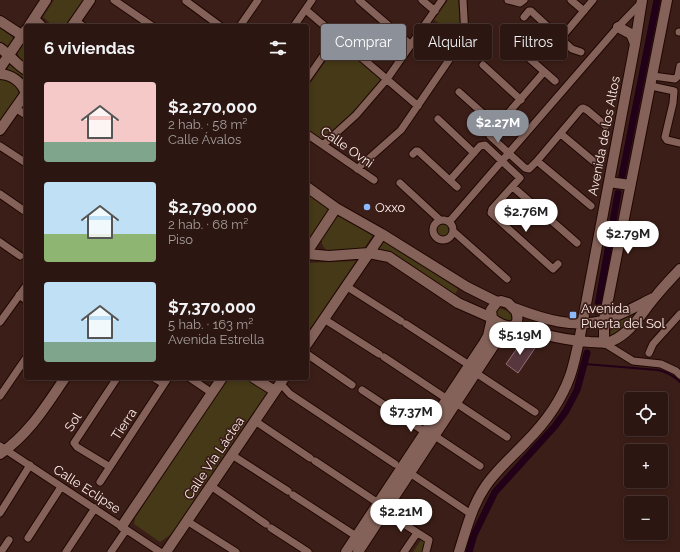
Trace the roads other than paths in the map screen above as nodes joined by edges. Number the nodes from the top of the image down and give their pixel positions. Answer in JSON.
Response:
{"nodes":[{"id":1,"x":45,"y":0,"type":"edge"},
{"id":2,"x":90,"y":0,"type":"edge"},
{"id":3,"x":114,"y":0,"type":"edge"},
{"id":4,"x":312,"y":0,"type":"edge"},
{"id":5,"x":359,"y":0,"type":"edge"},
{"id":6,"x":422,"y":0,"type":"edge"},
{"id":7,"x":442,"y":0,"type":"edge"},
{"id":8,"x":463,"y":0,"type":"edge"},
{"id":9,"x":508,"y":0,"type":"edge"},
{"id":10,"x":524,"y":0,"type":"edge"},
{"id":11,"x":571,"y":0,"type":"edge"},
{"id":12,"x":593,"y":0,"type":"edge"},
{"id":13,"x":667,"y":0,"type":"edge"},
{"id":14,"x":186,"y":1,"type":"dead end"},
{"id":15,"x":256,"y":1,"type":"edge"},
{"id":16,"x":642,"y":1,"type":"edge"},
{"id":17,"x":306,"y":10,"type":"junction"},
{"id":18,"x":435,"y":11,"type":"junction"},
{"id":19,"x":584,"y":11,"type":"junction"},
{"id":20,"x":524,"y":17,"type":"dead end"},
{"id":21,"x":0,"y":21,"type":"edge"},
{"id":22,"x":34,"y":24,"type":"edge"},
{"id":23,"x":77,"y":24,"type":"edge"},
{"id":24,"x":149,"y":24,"type":"edge"},
{"id":25,"x":217,"y":24,"type":"edge"},
{"id":26,"x":241,"y":24,"type":"edge"},
{"id":27,"x":296,"y":24,"type":"edge"},
{"id":28,"x":323,"y":24,"type":"edge"},
{"id":29,"x":545,"y":24,"type":"edge"},
{"id":30,"x":618,"y":27,"type":"junction"},
{"id":31,"x":567,"y":30,"type":"edge"},
{"id":32,"x":24,"y":35,"type":"edge"},
{"id":33,"x":567,"y":44,"type":"edge"},
{"id":34,"x":635,"y":44,"type":"junction"},
{"id":35,"x":411,"y":45,"type":"junction"},
{"id":36,"x":0,"y":48,"type":"edge"},
{"id":37,"x":581,"y":52,"type":"dead end"},
{"id":38,"x":9,"y":54,"type":"junction"},
{"id":39,"x":321,"y":59,"type":"edge"},
{"id":40,"x":365,"y":60,"type":"edge"},
{"id":41,"x":531,"y":60,"type":"edge"},
{"id":42,"x":483,"y":65,"type":"dead end"},
{"id":43,"x":680,"y":67,"type":"edge"},
{"id":44,"x":0,"y":68,"type":"edge"},
{"id":45,"x":24,"y":69,"type":"edge"},
{"id":46,"x":544,"y":72,"type":"junction"},
{"id":47,"x":0,"y":74,"type":"edge"},
{"id":48,"x":309,"y":76,"type":"edge"},
{"id":49,"x":388,"y":79,"type":"junction"},
{"id":50,"x":555,"y":81,"type":"dead end"},
{"id":51,"x":652,"y":81,"type":"junction"},
{"id":52,"x":24,"y":90,"type":"edge"},
{"id":53,"x":459,"y":92,"type":"dead end"},
{"id":54,"x":24,"y":96,"type":"edge"},
{"id":55,"x":520,"y":100,"type":"junction"},
{"id":56,"x":677,"y":104,"type":"edge"},
{"id":57,"x":418,"y":106,"type":"junction"},
{"id":58,"x":15,"y":108,"type":"junction"},
{"id":59,"x":24,"y":114,"type":"edge"},
{"id":60,"x":438,"y":119,"type":"dead end"},
{"id":61,"x":497,"y":126,"type":"junction"},
{"id":62,"x":606,"y":126,"type":"dead end"},
{"id":63,"x":0,"y":130,"type":"edge"},
{"id":64,"x":561,"y":134,"type":"junction"},
{"id":65,"x":309,"y":135,"type":"edge"},
{"id":66,"x":680,"y":143,"type":"edge"},
{"id":67,"x":323,"y":145,"type":"junction"},
{"id":68,"x":0,"y":146,"type":"edge"},
{"id":69,"x":474,"y":153,"type":"junction"},
{"id":70,"x":413,"y":154,"type":"dead end"},
{"id":71,"x":510,"y":154,"type":"junction"},
{"id":72,"x":503,"y":161,"type":"junction"},
{"id":73,"x":537,"y":161,"type":"junction"},
{"id":74,"x":24,"y":162,"type":"edge"},
{"id":75,"x":598,"y":165,"type":"dead end"},
{"id":76,"x":357,"y":169,"type":"junction"},
{"id":77,"x":374,"y":180,"type":"dead end"},
{"id":78,"x":450,"y":180,"type":"junction"},
{"id":79,"x":609,"y":182,"type":"junction"},
{"id":80,"x":400,"y":183,"type":"dead end"},
{"id":81,"x":630,"y":185,"type":"junction"},
{"id":82,"x":457,"y":186,"type":"dead end"},
{"id":83,"x":513,"y":187,"type":"junction"},
{"id":84,"x":309,"y":188,"type":"edge"},
{"id":85,"x":0,"y":194,"type":"edge"},
{"id":86,"x":591,"y":206,"type":"dead end"},
{"id":87,"x":336,"y":208,"type":"junction"},
{"id":88,"x":24,"y":211,"type":"edge"},
{"id":89,"x":440,"y":220,"type":"junction"},
{"id":90,"x":449,"y":222,"type":"junction"},
{"id":91,"x":453,"y":231,"type":"junction"},
{"id":92,"x":382,"y":234,"type":"junction"},
{"id":93,"x":316,"y":239,"type":"junction"},
{"id":94,"x":0,"y":242,"type":"edge"},
{"id":95,"x":577,"y":243,"type":"dead end"},
{"id":96,"x":309,"y":250,"type":"edge"},
{"id":97,"x":309,"y":253,"type":"edge"},
{"id":98,"x":369,"y":253,"type":"junction"},
{"id":99,"x":20,"y":256,"type":"dead end"},
{"id":100,"x":329,"y":256,"type":"junction"},
{"id":101,"x":558,"y":264,"type":"dead end"},
{"id":102,"x":680,"y":269,"type":"edge"},
{"id":103,"x":507,"y":279,"type":"dead end"},
{"id":104,"x":346,"y":286,"type":"junction"},
{"id":105,"x":24,"y":289,"type":"edge"},
{"id":106,"x":19,"y":295,"type":"junction"},
{"id":107,"x":655,"y":297,"type":"junction"},
{"id":108,"x":24,"y":299,"type":"edge"},
{"id":109,"x":498,"y":302,"type":"junction"},
{"id":110,"x":514,"y":308,"type":"junction"},
{"id":111,"x":680,"y":314,"type":"edge"},
{"id":112,"x":492,"y":318,"type":"junction"},
{"id":113,"x":324,"y":319,"type":"junction"},
{"id":114,"x":604,"y":320,"type":"junction"},
{"id":115,"x":0,"y":322,"type":"edge"},
{"id":116,"x":582,"y":323,"type":"junction"},
{"id":117,"x":511,"y":327,"type":"junction"},
{"id":118,"x":309,"y":341,"type":"edge"},
{"id":119,"x":579,"y":341,"type":"junction"},
{"id":120,"x":604,"y":343,"type":"junction"},
{"id":121,"x":649,"y":353,"type":"dead end"},
{"id":122,"x":309,"y":355,"type":"edge"},
{"id":123,"x":24,"y":361,"type":"edge"},
{"id":124,"x":469,"y":365,"type":"junction"},
{"id":125,"x":476,"y":373,"type":"junction"},
{"id":126,"x":680,"y":375,"type":"edge"},
{"id":127,"x":64,"y":380,"type":"edge"},
{"id":128,"x":116,"y":380,"type":"edge"},
{"id":129,"x":193,"y":380,"type":"edge"},
{"id":130,"x":218,"y":380,"type":"edge"},
{"id":131,"x":264,"y":380,"type":"edge"},
{"id":132,"x":166,"y":381,"type":"edge"},
{"id":133,"x":278,"y":383,"type":"edge"},
{"id":134,"x":352,"y":385,"type":"dead end"},
{"id":135,"x":362,"y":390,"type":"dead end"},
{"id":136,"x":212,"y":393,"type":"junction"},
{"id":137,"x":0,"y":396,"type":"edge"},
{"id":138,"x":451,"y":401,"type":"junction"},
{"id":139,"x":535,"y":412,"type":"dead end"},
{"id":140,"x":255,"y":421,"type":"junction"},
{"id":141,"x":425,"y":432,"type":"junction"},
{"id":142,"x":435,"y":436,"type":"junction"},
{"id":143,"x":507,"y":437,"type":"dead end"},
{"id":144,"x":2,"y":450,"type":"edge"},
{"id":145,"x":232,"y":455,"type":"junction"},
{"id":146,"x":30,"y":465,"type":"junction"},
{"id":147,"x":110,"y":466,"type":"junction"},
{"id":148,"x":398,"y":466,"type":"junction"},
{"id":149,"x":480,"y":466,"type":"dead end"},
{"id":150,"x":410,"y":474,"type":"junction"},
{"id":151,"x":100,"y":482,"type":"dead end"},
{"id":152,"x":210,"y":486,"type":"junction"},
{"id":153,"x":61,"y":487,"type":"junction"},
{"id":154,"x":378,"y":503,"type":"junction"},
{"id":155,"x":94,"y":508,"type":"junction"},
{"id":156,"x":385,"y":512,"type":"junction"},
{"id":157,"x":0,"y":513,"type":"edge"},
{"id":158,"x":471,"y":514,"type":"junction"},
{"id":159,"x":187,"y":521,"type":"junction"},
{"id":160,"x":124,"y":528,"type":"junction"},
{"id":161,"x":417,"y":533,"type":"junction"},
{"id":162,"x":356,"y":536,"type":"junction"},
{"id":163,"x":28,"y":538,"type":"dead end"},
{"id":164,"x":9,"y":540,"type":"dead end"},
{"id":165,"x":1,"y":552,"type":"edge"},
{"id":166,"x":66,"y":552,"type":"edge"},
{"id":167,"x":111,"y":552,"type":"edge"},
{"id":168,"x":160,"y":552,"type":"edge"},
{"id":169,"x":236,"y":552,"type":"edge"},
{"id":170,"x":308,"y":552,"type":"edge"},
{"id":171,"x":346,"y":552,"type":"edge"},
{"id":172,"x":358,"y":552,"type":"edge"},
{"id":173,"x":404,"y":552,"type":"edge"},
{"id":174,"x":426,"y":552,"type":"edge"},
{"id":175,"x":459,"y":552,"type":"edge"}],
"edges":[{"from":1,"to":22,"type":"street"},
{"from":2,"to":23,"type":"street"},
{"from":3,"to":24,"type":"street"},
{"from":4,"to":17,"type":"street"},
{"from":5,"to":35,"type":"street"},
{"from":6,"to":18,"type":"street"},
{"from":7,"to":18,"type":"street"},
{"from":8,"to":57,"type":"street"},
{"from":9,"to":10,"type":"street"},
{"from":11,"to":19,"type":"street"},
{"from":12,"to":19,"type":"street"},
{"from":13,"to":51,"type":"street"},
{"from":14,"to":25,"type":"street"},
{"from":15,"to":26,"type":"street"},
{"from":16,"to":30,"type":"street"},
{"from":16,"to":34,"type":"street","name":"Avenida de los Altos"},
{"from":17,"to":27,"type":"street"},
{"from":17,"to":28,"type":"street"},
{"from":18,"to":35,"type":"street"},
{"from":19,"to":31,"type":"street"},
{"from":20,"to":29,"type":"street"},
{"from":21,"to":32,"type":"street"},
{"from":30,"to":34,"type":"street"},
{"from":30,"to":71,"type":"street"},
{"from":32,"to":38,"type":"street"},
{"from":33,"to":37,"type":"street"},
{"from":34,"to":79,"type":"street","name":"Avenida de los Altos"},
{"from":35,"to":49,"type":"street"},
{"from":36,"to":38,"type":"street"},
{"from":38,"to":44,"type":"street"},
{"from":38,"to":45,"type":"street"},
{"from":39,"to":48,"type":"street"},
{"from":40,"to":49,"type":"street"},
{"from":41,"to":46,"type":"street"},
{"from":42,"to":55,"type":"street"},
{"from":43,"to":51,"type":"street"},
{"from":46,"to":50,"type":"street"},
{"from":46,"to":55,"type":"street"},
{"from":47,"to":52,"type":"street"},
{"from":49,"to":57,"type":"street"},
{"from":49,"to":67,"type":"street"},
{"from":51,"to":56,"type":"street"},
{"from":51,"to":81,"type":"street"},
{"from":53,"to":61,"type":"street"},
{"from":54,"to":58,"type":"street"},
{"from":55,"to":61,"type":"street"},
{"from":56,"to":66,"type":"street"},
{"from":57,"to":76,"type":"street"},
{"from":58,"to":59,"type":"street"},
{"from":58,"to":63,"type":"street"},
{"from":60,"to":69,"type":"street"},
{"from":61,"to":71,"type":"street"},
{"from":62,"to":64,"type":"street"},
{"from":64,"to":73,"type":"street"},
{"from":64,"to":75,"type":"street"},
{"from":65,"to":67,"type":"street","name":"Calle Ovni"},
{"from":67,"to":76,"type":"street","name":"Calle Ovni"},
{"from":68,"to":74,"type":"street"},
{"from":69,"to":72,"type":"street"},
{"from":69,"to":78,"type":"street"},
{"from":70,"to":78,"type":"street"},
{"from":71,"to":72,"type":"street"},
{"from":71,"to":73,"type":"street"},
{"from":72,"to":83,"type":"street"},
{"from":72,"to":90,"type":"street"},
{"from":73,"to":86,"type":"street"},
{"from":76,"to":77,"type":"street","name":"Calle Ovni"},
{"from":78,"to":82,"type":"street"},
{"from":79,"to":81,"type":"street"},
{"from":79,"to":116,"type":"street","name":"Avenida de los Altos"},
{"from":80,"to":89,"type":"street"},
{"from":81,"to":114,"type":"street"},
{"from":83,"to":95,"type":"street"},
{"from":83,"to":101,"type":"street"},
{"from":84,"to":87,"type":"street"},
{"from":85,"to":88,"type":"street"},
{"from":87,"to":92,"type":"street"},
{"from":87,"to":93,"type":"street"},
{"from":89,"to":90,"type":"street"},
{"from":89,"to":91,"type":"street"},
{"from":90,"to":91,"type":"street"},
{"from":91,"to":103,"type":"street"},
{"from":92,"to":98,"type":"street"},
{"from":92,"to":109,"type":"street"},
{"from":93,"to":96,"type":"street"},
{"from":93,"to":100,"type":"street"},
{"from":94,"to":99,"type":"street"},
{"from":97,"to":100,"type":"street"},
{"from":98,"to":100,"type":"street"},
{"from":98,"to":104,"type":"street"},
{"from":98,"to":112,"type":"street"},
{"from":102,"to":107,"type":"street"},
{"from":104,"to":113,"type":"street"},
{"from":104,"to":124,"type":"street"},
{"from":105,"to":106,"type":"street"},
{"from":106,"to":108,"type":"street"},
{"from":106,"to":115,"type":"street"},
{"from":107,"to":114,"type":"street"},
{"from":107,"to":120,"type":"street"},
{"from":109,"to":110,"type":"street"},
{"from":109,"to":112,"type":"street"},
{"from":110,"to":116,"type":"street"},
{"from":110,"to":117,"type":"street"},
{"from":111,"to":121,"type":"street"},
{"from":112,"to":117,"type":"street"},
{"from":112,"to":124,"type":"street"},
{"from":113,"to":118,"type":"street"},
{"from":113,"to":138,"type":"street"},
{"from":114,"to":116,"type":"street"},
{"from":114,"to":120,"type":"street"},
{"from":116,"to":119,"type":"street","name":"Avenida de los Altos"},
{"from":117,"to":119,"type":"street"},
{"from":117,"to":125,"type":"street"},
{"from":119,"to":120,"type":"street"},
{"from":119,"to":158,"type":"street","name":"Avenida de los Altos"},
{"from":120,"to":126,"type":"street"},
{"from":122,"to":134,"type":"street"},
{"from":123,"to":137,"type":"street"},
{"from":124,"to":138,"type":"street"},
{"from":125,"to":138,"type":"street"},
{"from":125,"to":139,"type":"street"},
{"from":127,"to":144,"type":"street"},
{"from":128,"to":147,"type":"street","name":"Sol"},
{"from":129,"to":136,"type":"street"},
{"from":130,"to":136,"type":"street"},
{"from":131,"to":133,"type":"street"},
{"from":132,"to":147,"type":"street","name":"Tierra"},
{"from":133,"to":140,"type":"street","name":"Calle Vía Láctea"},
{"from":133,"to":148,"type":"street"},
{"from":135,"to":141,"type":"street"},
{"from":136,"to":160,"type":"street"},
{"from":138,"to":141,"type":"street"},
{"from":138,"to":142,"type":"street"},
{"from":138,"to":143,"type":"street"},
{"from":140,"to":145,"type":"street","name":"Calle Vía Láctea"},
{"from":140,"to":154,"type":"street"},
{"from":141,"to":148,"type":"street"},
{"from":142,"to":149,"type":"street"},
{"from":142,"to":150,"type":"street"},
{"from":144,"to":146,"type":"street","name":"Calle Eclipse"},
{"from":145,"to":152,"type":"street","name":"Calle Vía Láctea"},
{"from":145,"to":162,"type":"street"},
{"from":146,"to":153,"type":"street","name":"Calle Eclipse"},
{"from":146,"to":157,"type":"street"},
{"from":147,"to":151,"type":"street","name":"Tierra"},
{"from":148,"to":150,"type":"street"},
{"from":148,"to":154,"type":"street"},
{"from":150,"to":156,"type":"street"},
{"from":150,"to":158,"type":"street"},
{"from":152,"to":159,"type":"street","name":"Calle Vía Láctea"},
{"from":152,"to":170,"type":"street"},
{"from":153,"to":155,"type":"street","name":"Calle Eclipse"},
{"from":153,"to":163,"type":"street"},
{"from":154,"to":162,"type":"street"},
{"from":155,"to":160,"type":"street","name":"Calle Eclipse"},
{"from":155,"to":166,"type":"street"},
{"from":156,"to":161,"type":"street"},
{"from":156,"to":172,"type":"street"},
{"from":158,"to":175,"type":"street","name":"Avenida de los Altos"},
{"from":159,"to":168,"type":"street","name":"Calle Vía Láctea"},
{"from":159,"to":169,"type":"street"},
{"from":160,"to":167,"type":"street"},
{"from":160,"to":168,"type":"street","name":"Calle Eclipse"},
{"from":161,"to":173,"type":"street"},
{"from":161,"to":174,"type":"street"},
{"from":162,"to":171,"type":"street"},
{"from":164,"to":165,"type":"street"}]}
